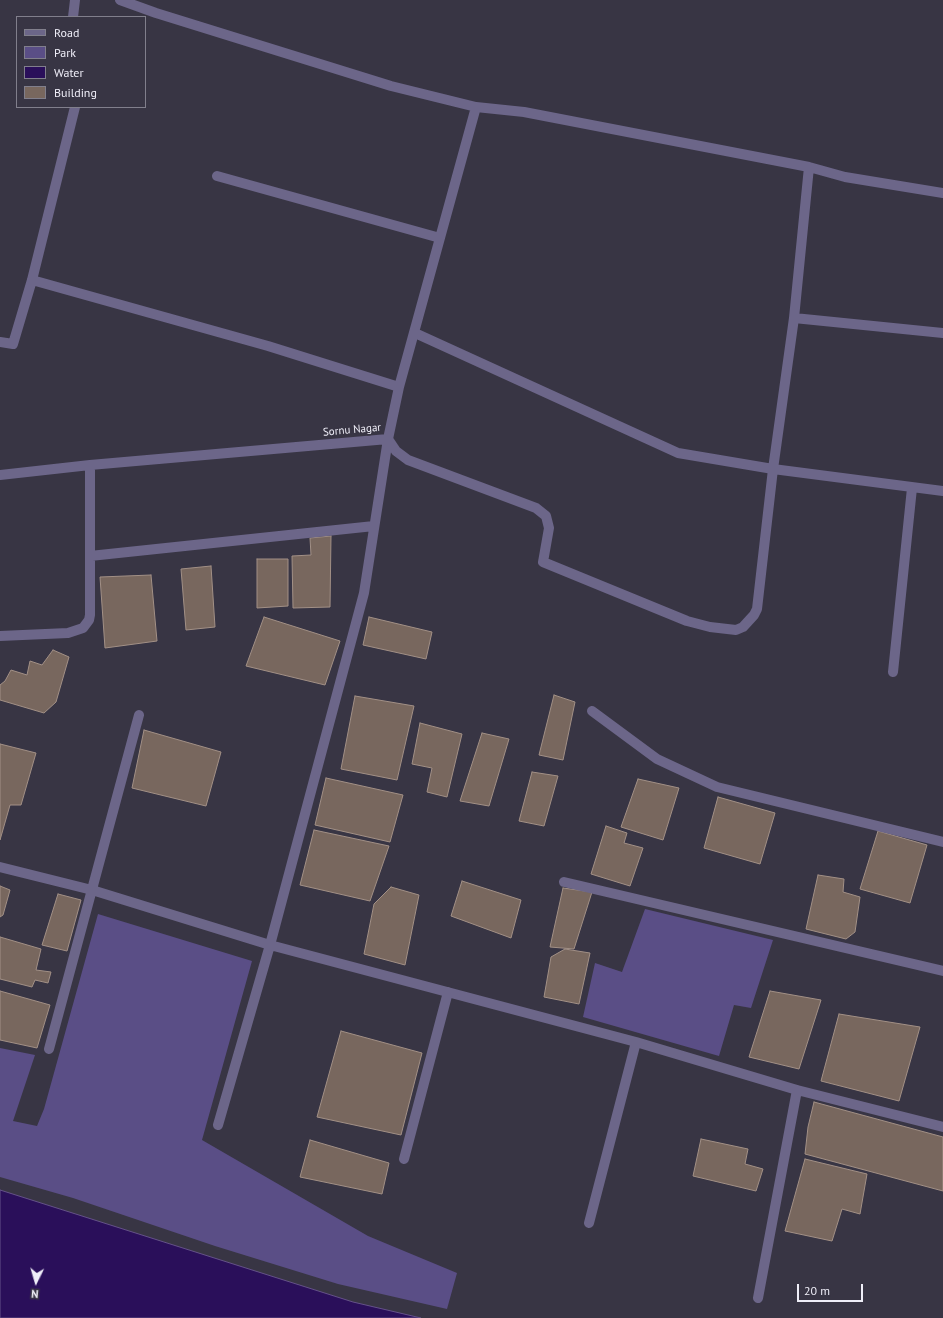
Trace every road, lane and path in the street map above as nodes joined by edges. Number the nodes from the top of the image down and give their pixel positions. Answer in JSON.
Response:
{"nodes":[{"id":1,"x":75,"y":0,"type":"edge"},
{"id":2,"x":120,"y":0,"type":"edge"},
{"id":3,"x":73,"y":16,"type":"edge"},
{"id":4,"x":476,"y":107,"type":"junction"},
{"id":5,"x":75,"y":108,"type":"edge"},
{"id":6,"x":809,"y":167,"type":"junction"},
{"id":7,"x":217,"y":176,"type":"dead end"},
{"id":8,"x":943,"y":193,"type":"edge"},
{"id":9,"x":440,"y":238,"type":"junction"},
{"id":10,"x":32,"y":280,"type":"junction"},
{"id":11,"x":794,"y":318,"type":"junction"},
{"id":12,"x":414,"y":333,"type":"junction"},
{"id":13,"x":943,"y":333,"type":"edge"},
{"id":14,"x":0,"y":342,"type":"edge"},
{"id":15,"x":399,"y":387,"type":"junction"},
{"id":16,"x":388,"y":439,"type":"junction"},
{"id":17,"x":90,"y":465,"type":"junction"},
{"id":18,"x":773,"y":469,"type":"junction"},
{"id":19,"x":0,"y":475,"type":"edge"},
{"id":20,"x":912,"y":488,"type":"junction"},
{"id":21,"x":943,"y":491,"type":"edge"},
{"id":22,"x":374,"y":526,"type":"junction"},
{"id":23,"x":90,"y":556,"type":"junction"},
{"id":24,"x":0,"y":636,"type":"edge"},
{"id":25,"x":893,"y":672,"type":"dead end"},
{"id":26,"x":592,"y":711,"type":"dead end"},
{"id":27,"x":139,"y":715,"type":"dead end"},
{"id":28,"x":943,"y":842,"type":"edge"},
{"id":29,"x":0,"y":867,"type":"edge"},
{"id":30,"x":564,"y":882,"type":"dead end"},
{"id":31,"x":92,"y":890,"type":"junction"},
{"id":32,"x":270,"y":945,"type":"junction"},
{"id":33,"x":943,"y":972,"type":"edge"},
{"id":34,"x":448,"y":992,"type":"junction"},
{"id":35,"x":636,"y":1042,"type":"junction"},
{"id":36,"x":49,"y":1049,"type":"dead end"},
{"id":37,"x":797,"y":1090,"type":"junction"},
{"id":38,"x":218,"y":1125,"type":"dead end"},
{"id":39,"x":943,"y":1127,"type":"edge"},
{"id":40,"x":404,"y":1159,"type":"dead end"},
{"id":41,"x":589,"y":1223,"type":"dead end"},
{"id":42,"x":758,"y":1298,"type":"dead end"}],
"edges":[{"from":1,"to":3,"type":"street"},
{"from":2,"to":4,"type":"street"},
{"from":4,"to":6,"type":"street"},
{"from":4,"to":9,"type":"street","name":"Sornu Nagar"},
{"from":5,"to":10,"type":"street"},
{"from":6,"to":8,"type":"street"},
{"from":6,"to":11,"type":"street"},
{"from":7,"to":9,"type":"street"},
{"from":9,"to":12,"type":"street","name":"Sornu Nagar"},
{"from":10,"to":14,"type":"street"},
{"from":10,"to":15,"type":"street"},
{"from":11,"to":13,"type":"street"},
{"from":11,"to":18,"type":"street"},
{"from":12,"to":15,"type":"street","name":"Sornu Nagar"},
{"from":12,"to":18,"type":"street"},
{"from":15,"to":16,"type":"street","name":"Sornu Nagar"},
{"from":16,"to":17,"type":"street","name":"Sornu Nagar"},
{"from":16,"to":18,"type":"street"},
{"from":16,"to":22,"type":"street"},
{"from":17,"to":19,"type":"street","name":"Sornu Nagar"},
{"from":17,"to":23,"type":"street"},
{"from":18,"to":20,"type":"street"},
{"from":20,"to":21,"type":"street"},
{"from":20,"to":25,"type":"street"},
{"from":22,"to":23,"type":"street"},
{"from":22,"to":32,"type":"street"},
{"from":23,"to":24,"type":"street"},
{"from":26,"to":28,"type":"street"},
{"from":27,"to":31,"type":"street"},
{"from":29,"to":31,"type":"street"},
{"from":30,"to":33,"type":"street"},
{"from":31,"to":32,"type":"street"},
{"from":31,"to":36,"type":"street"},
{"from":32,"to":34,"type":"street"},
{"from":32,"to":38,"type":"street"},
{"from":34,"to":35,"type":"street"},
{"from":34,"to":40,"type":"street"},
{"from":35,"to":37,"type":"street"},
{"from":35,"to":41,"type":"street"},
{"from":37,"to":39,"type":"street"},
{"from":37,"to":42,"type":"street"}]}
